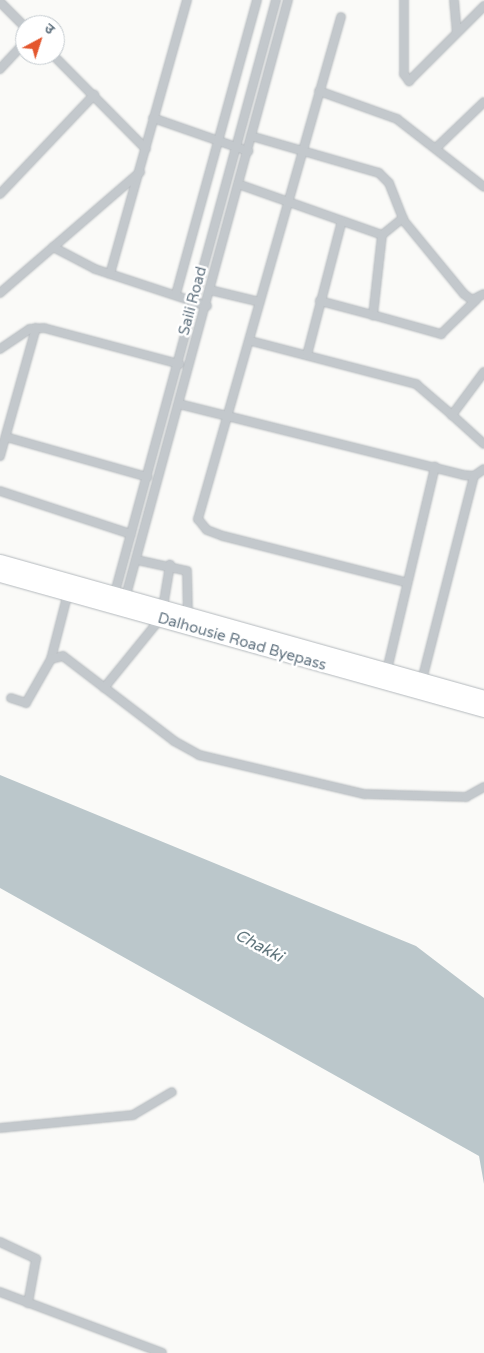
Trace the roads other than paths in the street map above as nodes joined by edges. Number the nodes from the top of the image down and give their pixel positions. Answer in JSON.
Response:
{"nodes":[{"id":1,"x":187,"y":0,"type":"edge"},
{"id":2,"x":256,"y":0,"type":"edge"},
{"id":3,"x":276,"y":0,"type":"edge"},
{"id":4,"x":288,"y":0,"type":"edge"},
{"id":5,"x":404,"y":0,"type":"edge"},
{"id":6,"x":454,"y":0,"type":"edge"},
{"id":7,"x":0,"y":2,"type":"edge"},
{"id":8,"x":484,"y":6,"type":"edge"},
{"id":9,"x":15,"y":17,"type":"edge"},
{"id":10,"x":341,"y":17,"type":"dead end"},
{"id":11,"x":457,"y":32,"type":"junction"},
{"id":12,"x":15,"y":53,"type":"edge"},
{"id":13,"x":63,"y":65,"type":"edge"},
{"id":14,"x":0,"y":69,"type":"edge"},
{"id":15,"x":319,"y":91,"type":"junction"},
{"id":16,"x":94,"y":95,"type":"junction"},
{"id":17,"x":484,"y":102,"type":"edge"},
{"id":18,"x":152,"y":118,"type":"junction"},
{"id":19,"x":251,"y":136,"type":"junction"},
{"id":20,"x":216,"y":138,"type":"junction"},
{"id":21,"x":235,"y":148,"type":"junction"},
{"id":22,"x":436,"y":148,"type":"junction"},
{"id":23,"x":146,"y":149,"type":"junction"},
{"id":24,"x":302,"y":149,"type":"junction"},
{"id":25,"x":248,"y":151,"type":"junction"},
{"id":26,"x":140,"y":172,"type":"junction"},
{"id":27,"x":238,"y":184,"type":"junction"},
{"id":28,"x":484,"y":187,"type":"edge"},
{"id":29,"x":0,"y":194,"type":"edge"},
{"id":30,"x":287,"y":201,"type":"junction"},
{"id":31,"x":403,"y":218,"type":"junction"},
{"id":32,"x":342,"y":221,"type":"junction"},
{"id":33,"x":382,"y":236,"type":"junction"},
{"id":34,"x":53,"y":247,"type":"junction"},
{"id":35,"x":110,"y":274,"type":"junction"},
{"id":36,"x":210,"y":290,"type":"junction"},
{"id":37,"x":0,"y":293,"type":"edge"},
{"id":38,"x":176,"y":294,"type":"junction"},
{"id":39,"x":481,"y":296,"type":"edge"},
{"id":40,"x":194,"y":300,"type":"junction"},
{"id":41,"x":320,"y":301,"type":"junction"},
{"id":42,"x":260,"y":302,"type":"junction"},
{"id":43,"x":207,"y":306,"type":"junction"},
{"id":44,"x":373,"y":315,"type":"junction"},
{"id":45,"x":36,"y":328,"type":"junction"},
{"id":46,"x":251,"y":341,"type":"junction"},
{"id":47,"x":0,"y":349,"type":"edge"},
{"id":48,"x":307,"y":355,"type":"junction"},
{"id":49,"x":179,"y":364,"type":"junction"},
{"id":50,"x":484,"y":372,"type":"edge"},
{"id":51,"x":179,"y":404,"type":"junction"},
{"id":52,"x":231,"y":415,"type":"junction"},
{"id":53,"x":452,"y":416,"type":"junction"},
{"id":54,"x":6,"y":437,"type":"junction"},
{"id":55,"x":484,"y":444,"type":"edge"},
{"id":56,"x":0,"y":456,"type":"edge"},
{"id":57,"x":435,"y":467,"type":"junction"},
{"id":58,"x":484,"y":469,"type":"edge"},
{"id":59,"x":474,"y":476,"type":"junction"},
{"id":60,"x":147,"y":477,"type":"junction"},
{"id":61,"x":0,"y":492,"type":"edge"},
{"id":62,"x":131,"y":534,"type":"junction"},
{"id":63,"x":137,"y":560,"type":"junction"},
{"id":64,"x":0,"y":562,"type":"edge"},
{"id":65,"x":170,"y":565,"type":"junction"},
{"id":66,"x":0,"y":574,"type":"edge"},
{"id":67,"x":405,"y":582,"type":"junction"},
{"id":68,"x":68,"y":593,"type":"junction"},
{"id":69,"x":119,"y":600,"type":"junction"},
{"id":70,"x":161,"y":613,"type":"junction"},
{"id":71,"x":188,"y":615,"type":"junction"},
{"id":72,"x":51,"y":659,"type":"junction"},
{"id":73,"x":387,"y":670,"type":"junction"},
{"id":74,"x":422,"y":680,"type":"junction"},
{"id":75,"x":104,"y":688,"type":"junction"},
{"id":76,"x":11,"y":698,"type":"dead end"},
{"id":77,"x":484,"y":698,"type":"edge"},
{"id":78,"x":484,"y":709,"type":"edge"},
{"id":79,"x":484,"y":787,"type":"edge"},
{"id":80,"x":172,"y":1092,"type":"dead end"},
{"id":81,"x":0,"y":1128,"type":"edge"},
{"id":82,"x":0,"y":1242,"type":"edge"},
{"id":83,"x":0,"y":1292,"type":"edge"},
{"id":84,"x":28,"y":1303,"type":"junction"},
{"id":85,"x":162,"y":1353,"type":"edge"}],
"edges":[{"from":1,"to":18,"type":"street"},
{"from":2,"to":20,"type":"street"},
{"from":3,"to":21,"type":"street"},
{"from":4,"to":19,"type":"street","name":"Saili Road"},
{"from":5,"to":11,"type":"street"},
{"from":6,"to":11,"type":"street"},
{"from":7,"to":9,"type":"street"},
{"from":8,"to":11,"type":"street"},
{"from":10,"to":15,"type":"street"},
{"from":12,"to":14,"type":"street"},
{"from":13,"to":16,"type":"street"},
{"from":15,"to":22,"type":"street"},
{"from":15,"to":24,"type":"street"},
{"from":16,"to":23,"type":"street"},
{"from":16,"to":29,"type":"street"},
{"from":17,"to":22,"type":"street"},
{"from":18,"to":20,"type":"street"},
{"from":18,"to":23,"type":"street"},
{"from":19,"to":24,"type":"street"},
{"from":19,"to":25,"type":"street","name":"Saili Road"},
{"from":20,"to":21,"type":"street"},
{"from":20,"to":38,"type":"street"},
{"from":21,"to":25,"type":"street"},
{"from":21,"to":40,"type":"street"},
{"from":22,"to":28,"type":"street"},
{"from":23,"to":26,"type":"street"},
{"from":24,"to":30,"type":"street"},
{"from":24,"to":31,"type":"street"},
{"from":25,"to":27,"type":"street","name":"Saili Road"},
{"from":26,"to":34,"type":"street"},
{"from":26,"to":35,"type":"street"},
{"from":27,"to":30,"type":"street"},
{"from":27,"to":36,"type":"street","name":"Saili Road"},
{"from":30,"to":32,"type":"street"},
{"from":30,"to":42,"type":"street"},
{"from":31,"to":33,"type":"street"},
{"from":31,"to":39,"type":"street"},
{"from":32,"to":33,"type":"street"},
{"from":32,"to":41,"type":"street"},
{"from":33,"to":44,"type":"street"},
{"from":34,"to":35,"type":"street"},
{"from":34,"to":37,"type":"street"},
{"from":35,"to":38,"type":"street"},
{"from":36,"to":42,"type":"street"},
{"from":36,"to":43,"type":"street","name":"Saili Road"},
{"from":38,"to":40,"type":"street"},
{"from":39,"to":44,"type":"street"},
{"from":40,"to":43,"type":"street"},
{"from":40,"to":49,"type":"street"},
{"from":41,"to":44,"type":"street"},
{"from":41,"to":48,"type":"street"},
{"from":42,"to":46,"type":"street"},
{"from":43,"to":51,"type":"street","name":"Saili Road"},
{"from":45,"to":47,"type":"street"},
{"from":45,"to":49,"type":"street"},
{"from":45,"to":54,"type":"street"},
{"from":46,"to":48,"type":"street"},
{"from":46,"to":52,"type":"street"},
{"from":48,"to":53,"type":"street"},
{"from":49,"to":60,"type":"street"},
{"from":50,"to":53,"type":"street"},
{"from":51,"to":52,"type":"street"},
{"from":51,"to":63,"type":"street","name":"Saili Road"},
{"from":52,"to":57,"type":"street"},
{"from":52,"to":67,"type":"street"},
{"from":53,"to":55,"type":"street"},
{"from":54,"to":56,"type":"street"},
{"from":54,"to":60,"type":"street"},
{"from":57,"to":59,"type":"street"},
{"from":57,"to":67,"type":"street"},
{"from":58,"to":59,"type":"street"},
{"from":59,"to":74,"type":"street"},
{"from":60,"to":62,"type":"street"},
{"from":61,"to":62,"type":"street"},
{"from":62,"to":69,"type":"street"},
{"from":63,"to":65,"type":"street"},
{"from":63,"to":69,"type":"street","name":"Saili Road"},
{"from":64,"to":69,"type":"highway"},
{"from":65,"to":70,"type":"street"},
{"from":65,"to":71,"type":"street"},
{"from":66,"to":68,"type":"highway","name":"Dalhousie Road Byepass"},
{"from":67,"to":73,"type":"street"},
{"from":68,"to":69,"type":"highway","name":"Dalhousie Road Byepass"},
{"from":68,"to":72,"type":"street"},
{"from":69,"to":70,"type":"highway","name":"Dalhousie Road Byepass"},
{"from":70,"to":71,"type":"highway"},
{"from":70,"to":75,"type":"street"},
{"from":70,"to":78,"type":"highway","name":"Dalhousie Road Byepass"},
{"from":71,"to":73,"type":"highway"},
{"from":72,"to":75,"type":"street"},
{"from":72,"to":76,"type":"street"},
{"from":73,"to":74,"type":"highway"},
{"from":74,"to":77,"type":"highway"},
{"from":75,"to":79,"type":"street"},
{"from":80,"to":81,"type":"street"},
{"from":82,"to":84,"type":"street"},
{"from":83,"to":84,"type":"street"},
{"from":84,"to":85,"type":"street"}]}
